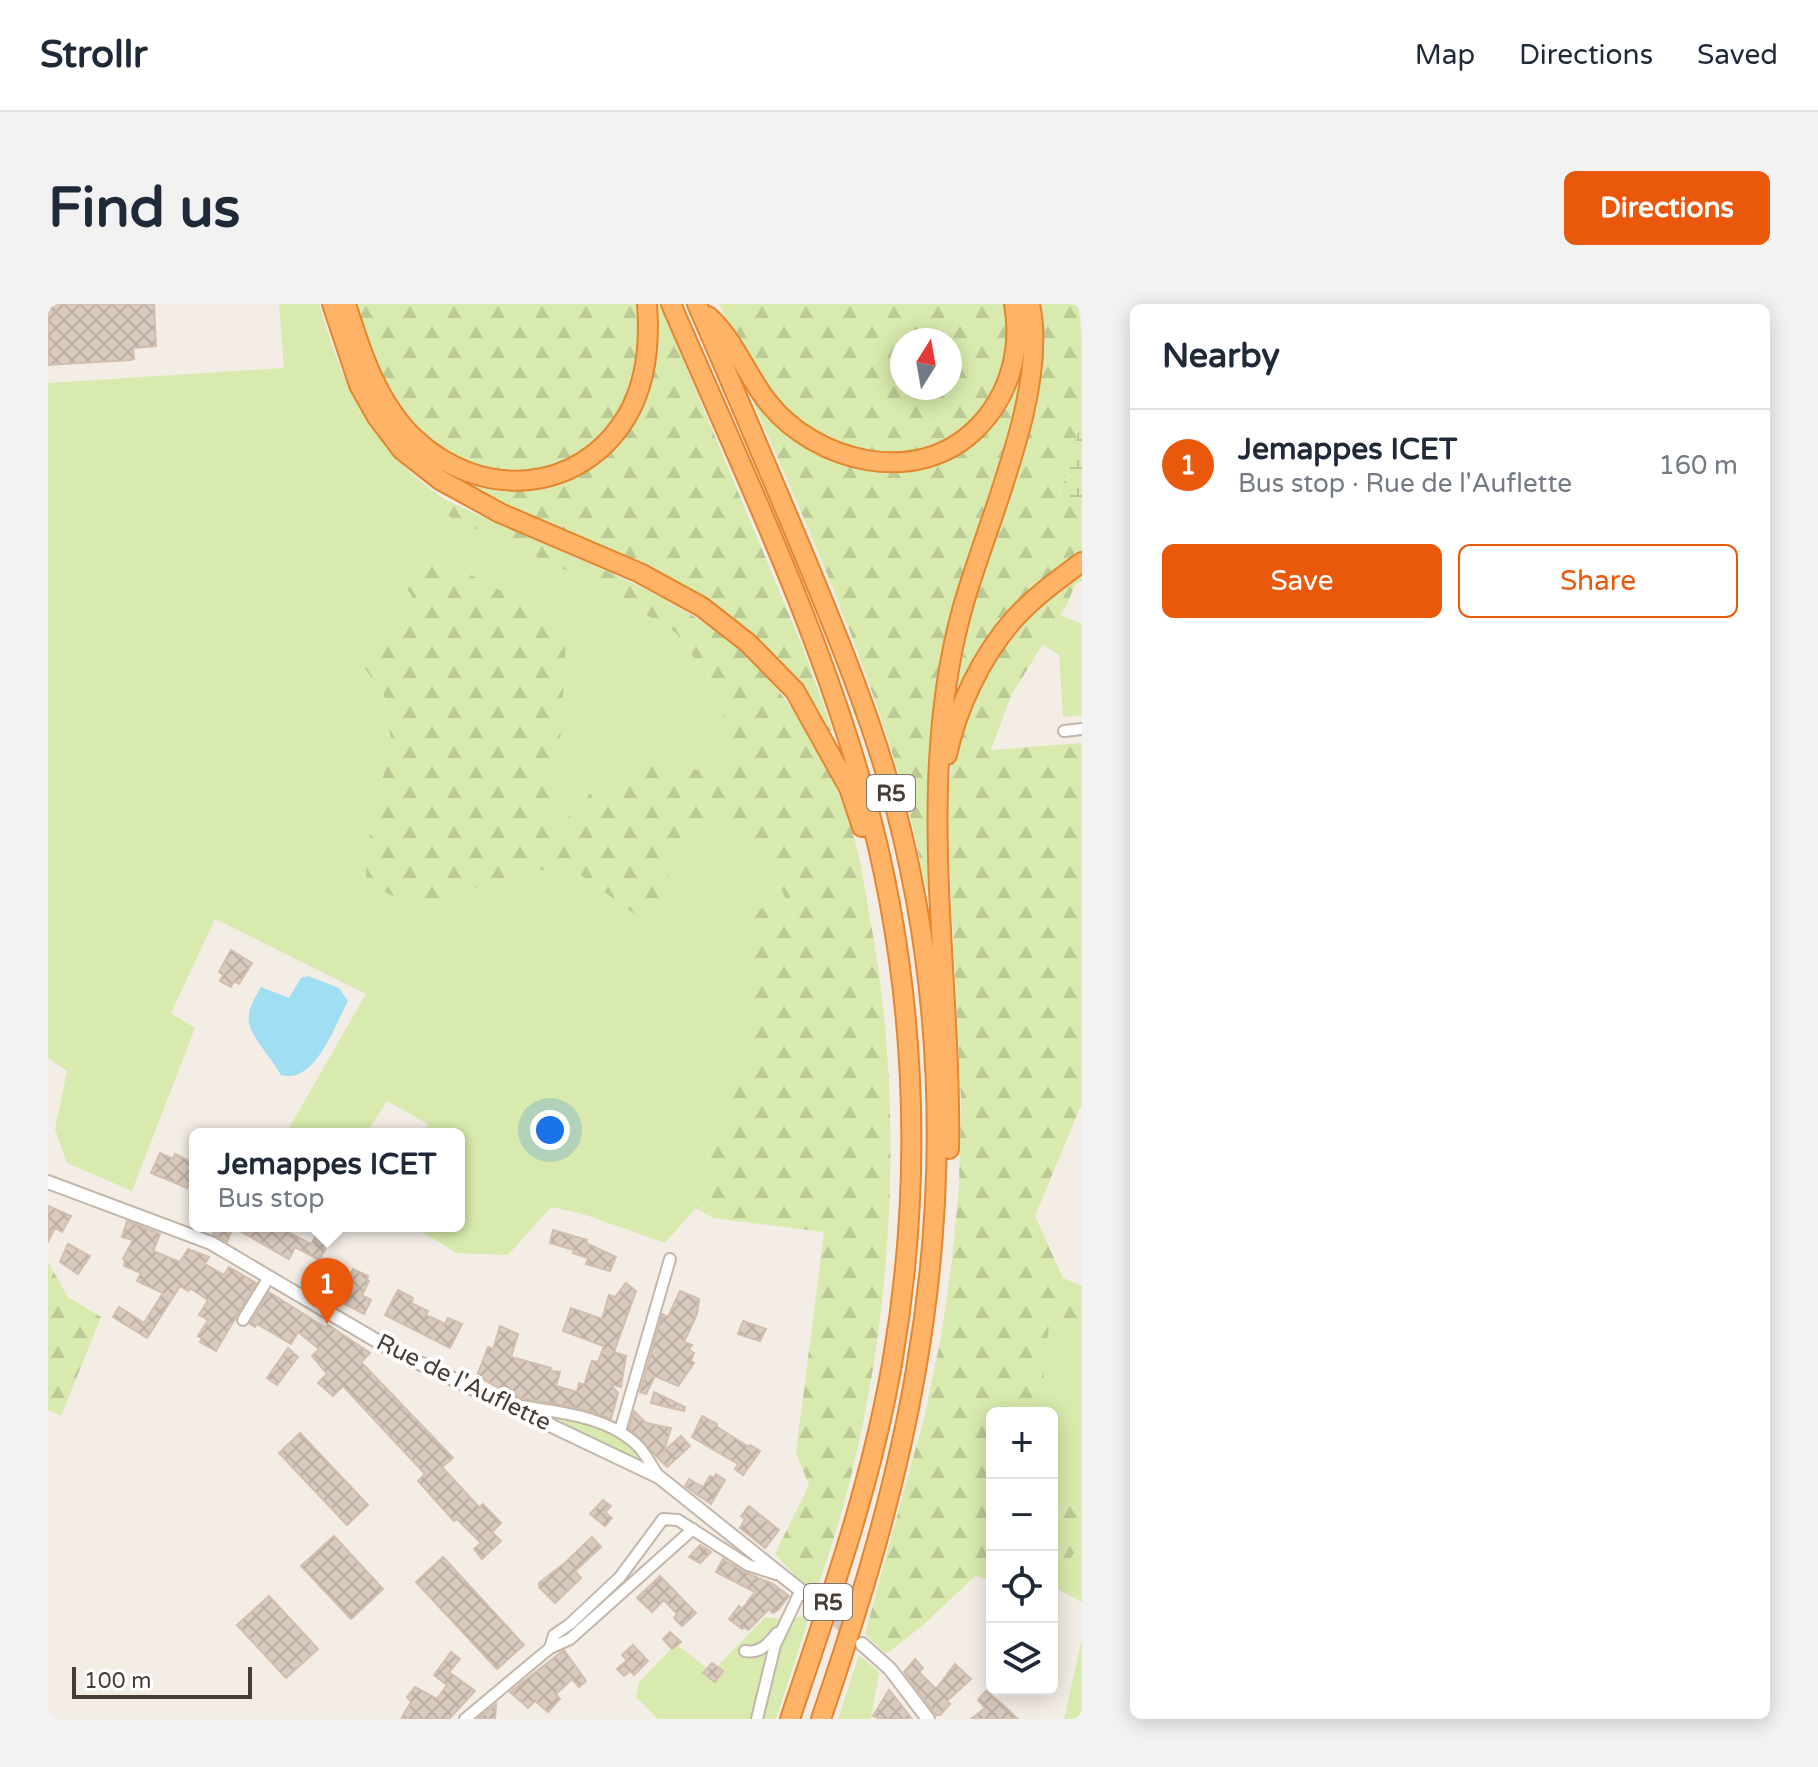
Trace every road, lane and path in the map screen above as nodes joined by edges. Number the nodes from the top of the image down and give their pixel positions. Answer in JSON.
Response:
{"nodes":[{"id":1,"x":332,"y":304,"type":"edge"},
{"id":2,"x":346,"y":304,"type":"edge"},
{"id":3,"x":647,"y":304,"type":"edge"},
{"id":4,"x":671,"y":304,"type":"edge"},
{"id":5,"x":1014,"y":304,"type":"edge"},
{"id":6,"x":1030,"y":304,"type":"edge"},
{"id":7,"x":698,"y":307,"type":"edge"},
{"id":8,"x":1082,"y":562,"type":"edge"},
{"id":9,"x":1082,"y":729,"type":"edge"},
{"id":10,"x":1064,"y":731,"type":"dead end"},
{"id":11,"x":878,"y":850,"type":"junction"},
{"id":12,"x":939,"y":866,"type":"junction"},
{"id":13,"x":48,"y":1182,"type":"edge"},
{"id":14,"x":670,"y":1259,"type":"dead end"},
{"id":15,"x":269,"y":1277,"type":"junction"},
{"id":16,"x":926,"y":1309,"type":"junction"},
{"id":17,"x":243,"y":1320,"type":"dead end"},
{"id":18,"x":510,"y":1405,"type":"junction"},
{"id":19,"x":620,"y":1431,"type":"junction"},
{"id":20,"x":659,"y":1477,"type":"junction"},
{"id":21,"x":693,"y":1529,"type":"junction"},
{"id":22,"x":781,"y":1575,"type":"junction"},
{"id":23,"x":801,"y":1590,"type":"junction"},
{"id":24,"x":814,"y":1601,"type":"tunnel mouth"},
{"id":25,"x":783,"y":1625,"type":"junction"},
{"id":26,"x":862,"y":1644,"type":"tunnel mouth"},
{"id":27,"x":550,"y":1648,"type":"junction"},
{"id":28,"x":745,"y":1651,"type":"dead end"},
{"id":29,"x":465,"y":1719,"type":"edge"},
{"id":30,"x":757,"y":1719,"type":"edge"},
{"id":31,"x":790,"y":1719,"type":"edge"},
{"id":32,"x":821,"y":1719,"type":"edge"},
{"id":33,"x":928,"y":1719,"type":"edge"}],
"edges":[{"from":1,"to":11,"type":"highway"},
{"from":2,"to":3,"type":"highway"},
{"from":4,"to":11,"type":"highway","number":"R5"},
{"from":5,"to":7,"type":"highway"},
{"from":6,"to":12,"type":"highway"},
{"from":7,"to":16,"type":"highway","number":"R5"},
{"from":8,"to":12,"type":"highway"},
{"from":9,"to":10,"type":"street"},
{"from":11,"to":31,"type":"highway","number":"R5"},
{"from":12,"to":16,"type":"highway"},
{"from":13,"to":15,"type":"street","name":"Rue de l'Auflette"},
{"from":14,"to":19,"type":"street"},
{"from":15,"to":17,"type":"street"},
{"from":15,"to":18,"type":"street","name":"Rue de l'Auflette"},
{"from":16,"to":32,"type":"highway","number":"R5"},
{"from":18,"to":19,"type":"street"},
{"from":18,"to":20,"type":"street","name":"Rue de l'Auflette"},
{"from":19,"to":20,"type":"street"},
{"from":20,"to":22,"type":"street","name":"Rue de l'Auflette"},
{"from":21,"to":22,"type":"street"},
{"from":21,"to":27,"type":"street"},
{"from":21,"to":27,"type":"street"},
{"from":22,"to":23,"type":"street","name":"Rue de l'Auflette"},
{"from":23,"to":24,"type":"street","name":"Rue de l'Auflette"},
{"from":23,"to":25,"type":"street"},
{"from":25,"to":28,"type":"street"},
{"from":25,"to":30,"type":"street"},
{"from":26,"to":33,"type":"street"},
{"from":27,"to":29,"type":"street"}]}
